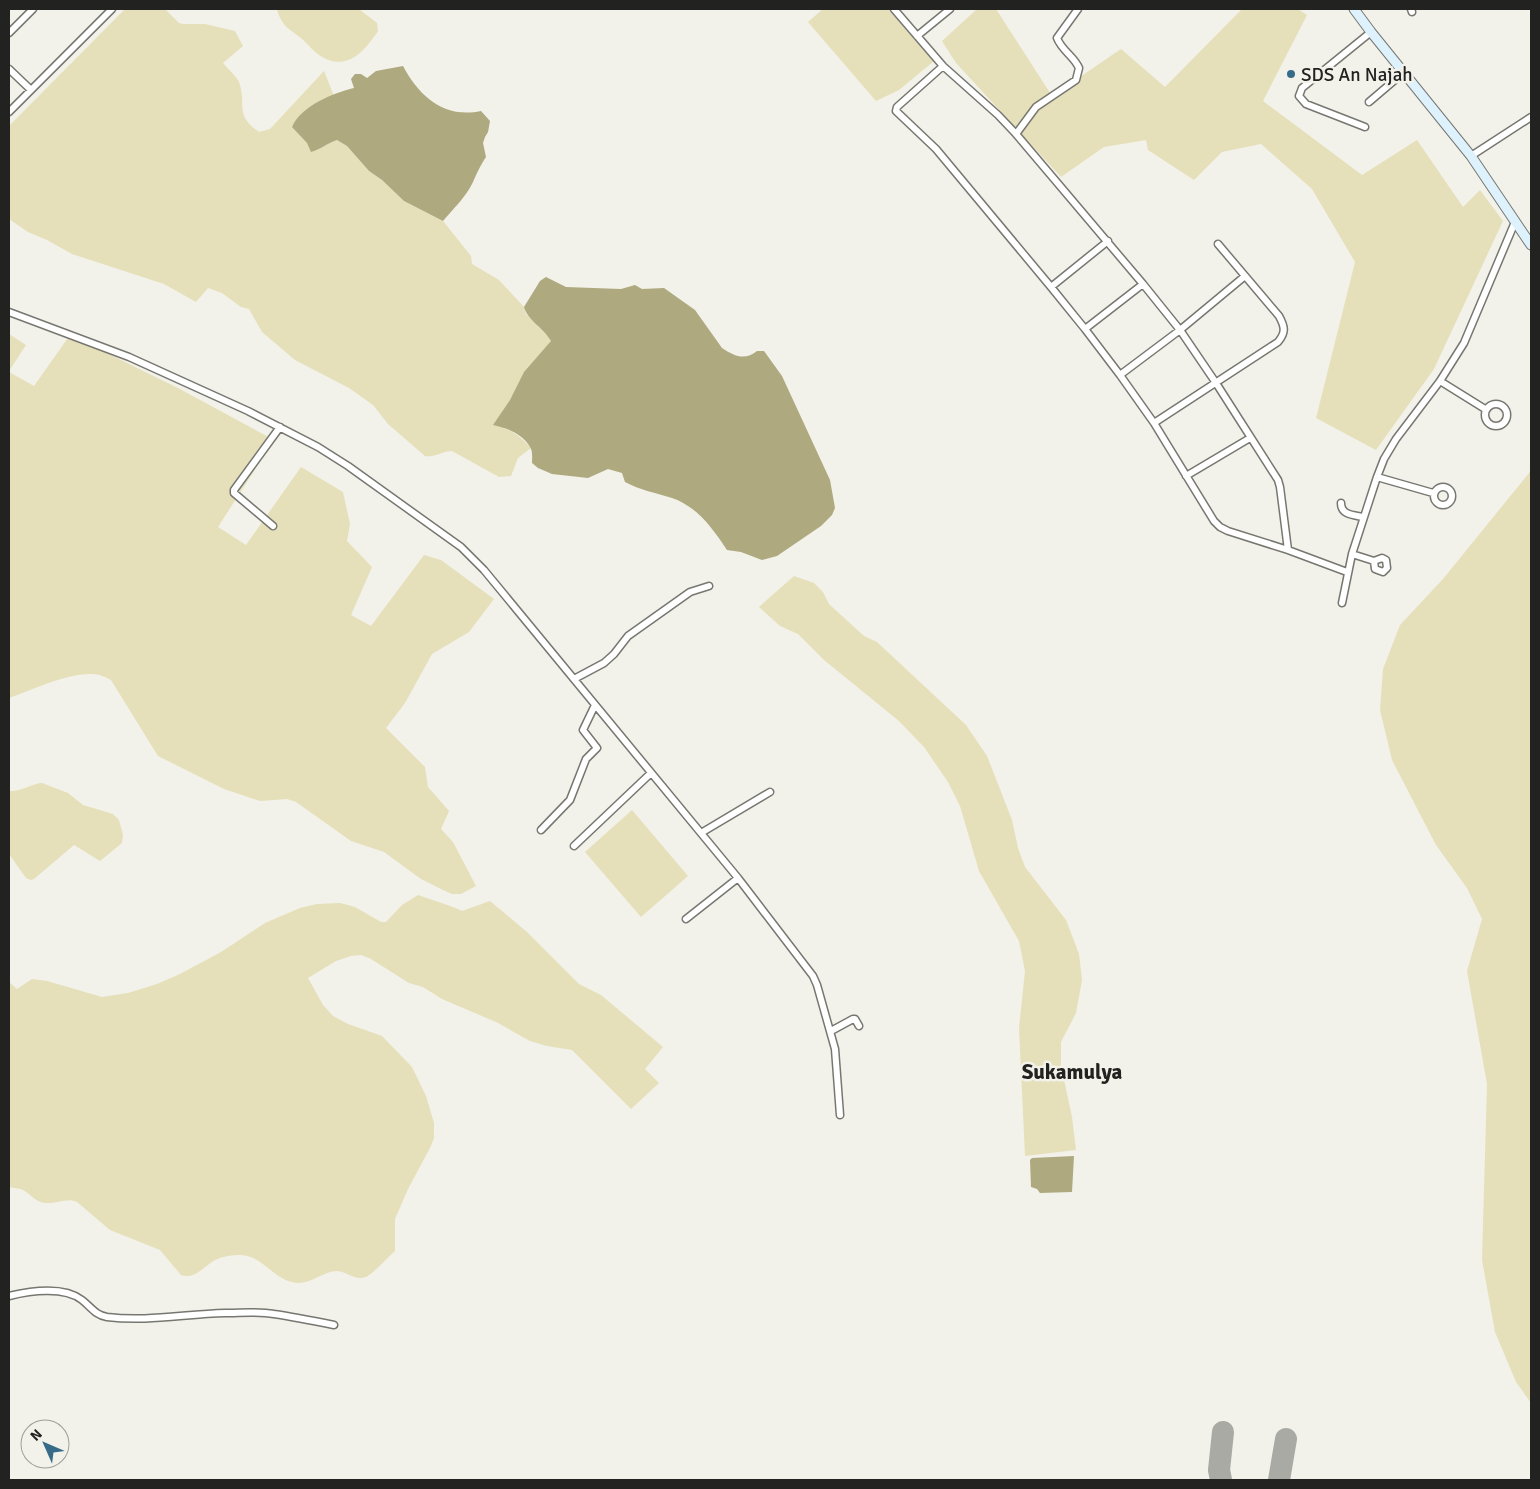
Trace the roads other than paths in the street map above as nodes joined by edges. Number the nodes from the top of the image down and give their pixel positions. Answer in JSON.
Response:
{"nodes":[{"id":1,"x":33,"y":9,"type":"edge"},
{"id":2,"x":112,"y":9,"type":"edge"},
{"id":3,"x":894,"y":9,"type":"edge"},
{"id":4,"x":950,"y":9,"type":"edge"},
{"id":5,"x":1078,"y":9,"type":"edge"},
{"id":6,"x":1354,"y":9,"type":"edge"},
{"id":7,"x":1371,"y":32,"type":"junction"},
{"id":8,"x":9,"y":33,"type":"edge"},
{"id":9,"x":917,"y":36,"type":"junction"},
{"id":10,"x":943,"y":66,"type":"junction"},
{"id":11,"x":9,"y":69,"type":"edge"},
{"id":12,"x":1403,"y":73,"type":"junction"},
{"id":13,"x":31,"y":90,"type":"junction"},
{"id":14,"x":1369,"y":102,"type":"dead end"},
{"id":15,"x":9,"y":112,"type":"edge"},
{"id":16,"x":1531,"y":116,"type":"edge"},
{"id":17,"x":1365,"y":127,"type":"dead end"},
{"id":18,"x":1016,"y":134,"type":"junction"},
{"id":19,"x":1471,"y":156,"type":"junction"},
{"id":20,"x":1515,"y":222,"type":"junction"},
{"id":21,"x":1108,"y":241,"type":"junction"},
{"id":22,"x":1218,"y":244,"type":"dead end"},
{"id":23,"x":1531,"y":245,"type":"edge"},
{"id":24,"x":1245,"y":276,"type":"junction"},
{"id":25,"x":1143,"y":284,"type":"junction"},
{"id":26,"x":1052,"y":287,"type":"junction"},
{"id":27,"x":9,"y":312,"type":"edge"},
{"id":28,"x":1085,"y":329,"type":"junction"},
{"id":29,"x":1180,"y":330,"type":"junction"},
{"id":30,"x":1120,"y":375,"type":"junction"},
{"id":31,"x":1440,"y":381,"type":"junction"},
{"id":32,"x":1216,"y":384,"type":"junction"},
{"id":33,"x":1485,"y":410,"type":"dead end"},
{"id":34,"x":1154,"y":423,"type":"junction"},
{"id":35,"x":280,"y":428,"type":"junction"},
{"id":36,"x":1250,"y":438,"type":"junction"},
{"id":37,"x":1186,"y":476,"type":"junction"},
{"id":38,"x":1377,"y":477,"type":"junction"},
{"id":39,"x":1433,"y":494,"type":"dead end"},
{"id":40,"x":1341,"y":503,"type":"dead end"},
{"id":41,"x":1363,"y":517,"type":"junction"},
{"id":42,"x":273,"y":526,"type":"dead end"},
{"id":43,"x":1288,"y":550,"type":"junction"},
{"id":44,"x":1352,"y":554,"type":"junction"},
{"id":45,"x":1374,"y":561,"type":"dead end"},
{"id":46,"x":1347,"y":572,"type":"junction"},
{"id":47,"x":709,"y":586,"type":"dead end"},
{"id":48,"x":1342,"y":604,"type":"dead end"},
{"id":49,"x":574,"y":679,"type":"junction"},
{"id":50,"x":595,"y":705,"type":"junction"},
{"id":51,"x":651,"y":773,"type":"junction"},
{"id":52,"x":770,"y":792,"type":"dead end"},
{"id":53,"x":541,"y":830,"type":"dead end"},
{"id":54,"x":701,"y":833,"type":"junction"},
{"id":55,"x":574,"y":846,"type":"dead end"},
{"id":56,"x":738,"y":878,"type":"junction"},
{"id":57,"x":686,"y":918,"type":"dead end"},
{"id":58,"x":859,"y":1026,"type":"dead end"},
{"id":59,"x":830,"y":1031,"type":"junction"},
{"id":60,"x":840,"y":1116,"type":"dead end"},
{"id":61,"x":9,"y":1296,"type":"edge"},
{"id":62,"x":334,"y":1325,"type":"dead end"}],
"edges":[{"from":1,"to":8,"type":"street"},
{"from":2,"to":13,"type":"street"},
{"from":3,"to":9,"type":"street"},
{"from":4,"to":9,"type":"street"},
{"from":5,"to":18,"type":"street"},
{"from":6,"to":7,"type":"main road"},
{"from":7,"to":12,"type":"main road"},
{"from":7,"to":17,"type":"street"},
{"from":9,"to":10,"type":"street"},
{"from":10,"to":18,"type":"street"},
{"from":10,"to":26,"type":"street"},
{"from":11,"to":13,"type":"street"},
{"from":12,"to":14,"type":"street"},
{"from":12,"to":19,"type":"main road"},
{"from":13,"to":15,"type":"street"},
{"from":16,"to":19,"type":"street"},
{"from":18,"to":21,"type":"street"},
{"from":19,"to":20,"type":"main road"},
{"from":20,"to":23,"type":"main road"},
{"from":20,"to":31,"type":"street"},
{"from":21,"to":25,"type":"street"},
{"from":21,"to":26,"type":"street"},
{"from":22,"to":24,"type":"street"},
{"from":24,"to":29,"type":"street"},
{"from":24,"to":32,"type":"street"},
{"from":25,"to":28,"type":"street"},
{"from":25,"to":29,"type":"street"},
{"from":26,"to":28,"type":"street"},
{"from":27,"to":35,"type":"street"},
{"from":28,"to":30,"type":"street"},
{"from":29,"to":30,"type":"street"},
{"from":29,"to":32,"type":"street"},
{"from":30,"to":34,"type":"street"},
{"from":31,"to":33,"type":"street"},
{"from":31,"to":38,"type":"street"},
{"from":32,"to":34,"type":"street"},
{"from":32,"to":36,"type":"street"},
{"from":34,"to":37,"type":"street"},
{"from":35,"to":42,"type":"street"},
{"from":35,"to":49,"type":"street"},
{"from":36,"to":37,"type":"street"},
{"from":36,"to":43,"type":"street"},
{"from":37,"to":43,"type":"street"},
{"from":38,"to":39,"type":"street"},
{"from":38,"to":41,"type":"street"},
{"from":40,"to":41,"type":"street"},
{"from":41,"to":44,"type":"street"},
{"from":43,"to":46,"type":"street"},
{"from":44,"to":45,"type":"street"},
{"from":44,"to":46,"type":"street"},
{"from":46,"to":48,"type":"street"},
{"from":47,"to":49,"type":"street"},
{"from":49,"to":50,"type":"street"},
{"from":50,"to":51,"type":"street"},
{"from":50,"to":53,"type":"street"},
{"from":51,"to":54,"type":"street"},
{"from":51,"to":55,"type":"street"},
{"from":52,"to":54,"type":"street"},
{"from":54,"to":56,"type":"street"},
{"from":56,"to":57,"type":"street"},
{"from":56,"to":59,"type":"street"},
{"from":58,"to":59,"type":"street"},
{"from":59,"to":60,"type":"street"},
{"from":61,"to":62,"type":"street"}]}
